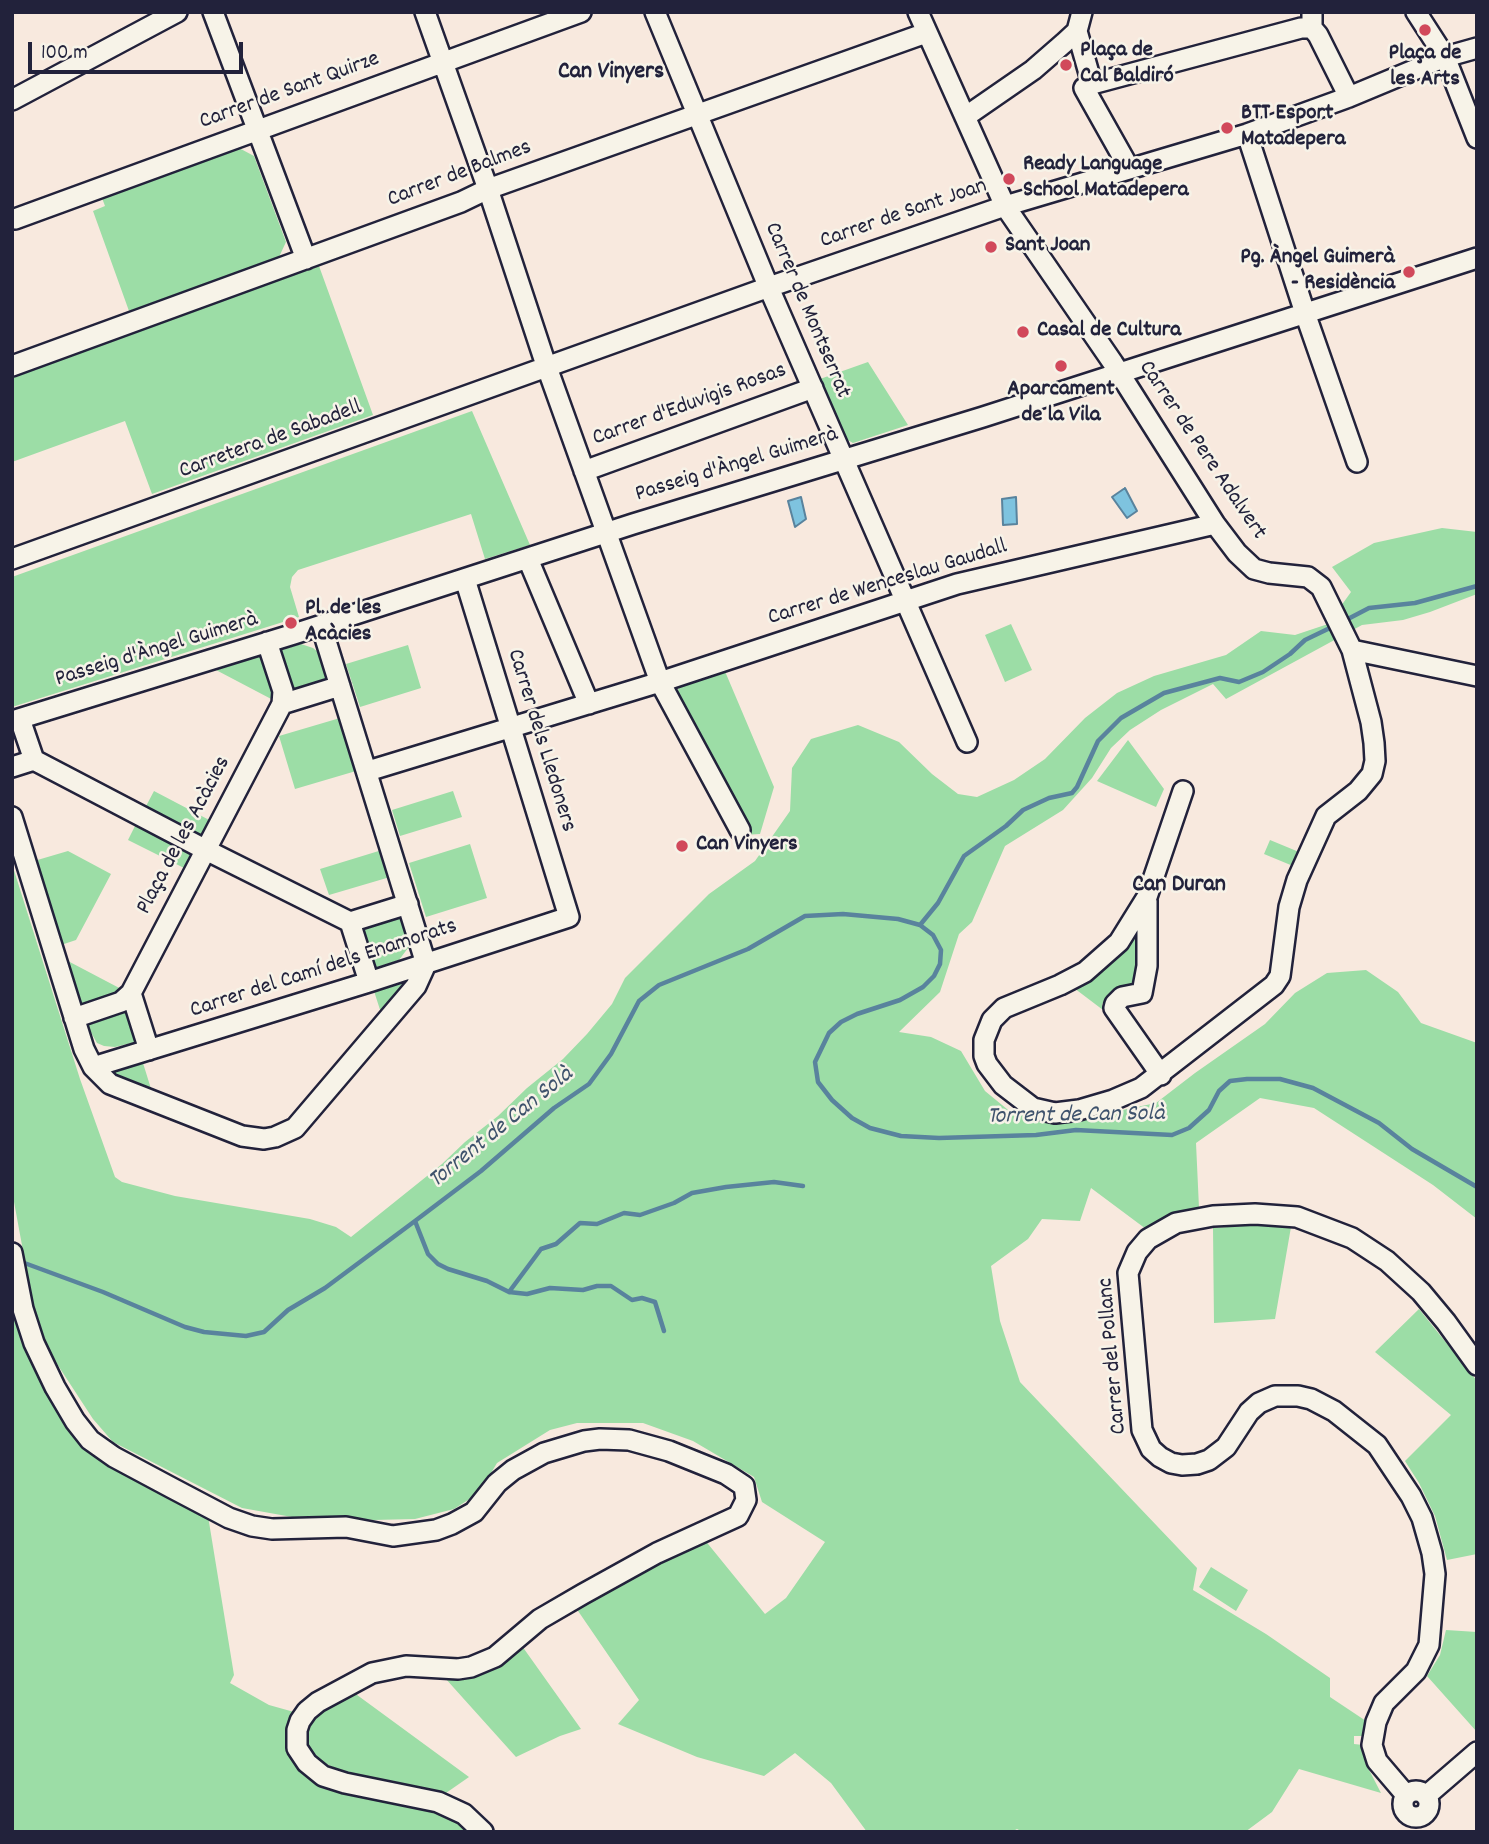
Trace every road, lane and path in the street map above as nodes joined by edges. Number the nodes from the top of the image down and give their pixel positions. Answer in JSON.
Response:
{"nodes":[{"id":1,"x":177,"y":12,"type":"edge"},
{"id":2,"x":213,"y":12,"type":"edge"},
{"id":3,"x":425,"y":12,"type":"edge"},
{"id":4,"x":581,"y":12,"type":"edge"},
{"id":5,"x":655,"y":12,"type":"edge"},
{"id":6,"x":918,"y":12,"type":"edge"},
{"id":7,"x":1416,"y":12,"type":"edge"},
{"id":8,"x":1312,"y":20,"type":"edge"},
{"id":9,"x":1080,"y":21,"type":"edge"},
{"id":10,"x":926,"y":33,"type":"junction"},
{"id":11,"x":1477,"y":48,"type":"edge"},
{"id":12,"x":1445,"y":57,"type":"junction"},
{"id":13,"x":444,"y":63,"type":"junction"},
{"id":14,"x":1088,"y":86,"type":"junction"},
{"id":15,"x":1349,"y":96,"type":"junction"},
{"id":16,"x":12,"y":100,"type":"edge"},
{"id":17,"x":698,"y":114,"type":"junction"},
{"id":18,"x":965,"y":117,"type":"junction"},
{"id":19,"x":256,"y":129,"type":"junction"},
{"id":20,"x":1247,"y":134,"type":"junction"},
{"id":21,"x":1477,"y":138,"type":"edge"},
{"id":22,"x":1129,"y":168,"type":"junction"},
{"id":23,"x":488,"y":190,"type":"junction"},
{"id":24,"x":1005,"y":206,"type":"junction"},
{"id":25,"x":13,"y":217,"type":"edge"},
{"id":26,"x":1477,"y":258,"type":"edge"},
{"id":27,"x":306,"y":259,"type":"junction"},
{"id":28,"x":768,"y":287,"type":"junction"},
{"id":29,"x":1305,"y":313,"type":"junction"},
{"id":30,"x":12,"y":366,"type":"edge"},
{"id":31,"x":547,"y":368,"type":"junction"},
{"id":32,"x":1119,"y":374,"type":"junction"},
{"id":33,"x":813,"y":388,"type":"junction"},
{"id":34,"x":844,"y":458,"type":"junction"},
{"id":35,"x":1357,"y":462,"type":"dead end"},
{"id":36,"x":584,"y":471,"type":"junction"},
{"id":37,"x":1215,"y":524,"type":"junction"},
{"id":38,"x":607,"y":532,"type":"junction"},
{"id":39,"x":12,"y":559,"type":"edge"},
{"id":40,"x":528,"y":559,"type":"junction"},
{"id":41,"x":465,"y":579,"type":"junction"},
{"id":42,"x":906,"y":602,"type":"junction"},
{"id":43,"x":321,"y":625,"type":"junction"},
{"id":44,"x":267,"y":642,"type":"junction"},
{"id":45,"x":1352,"y":650,"type":"junction"},
{"id":46,"x":1477,"y":676,"type":"edge"},
{"id":47,"x":660,"y":682,"type":"junction"},
{"id":48,"x":340,"y":686,"type":"junction"},
{"id":49,"x":282,"y":704,"type":"junction"},
{"id":50,"x":589,"y":704,"type":"junction"},
{"id":51,"x":16,"y":720,"type":"edge"},
{"id":52,"x":509,"y":727,"type":"junction"},
{"id":53,"x":967,"y":742,"type":"dead end"},
{"id":54,"x":34,"y":760,"type":"junction"},
{"id":55,"x":12,"y":767,"type":"edge"},
{"id":56,"x":368,"y":771,"type":"junction"},
{"id":57,"x":1183,"y":791,"type":"dead end"},
{"id":58,"x":12,"y":817,"type":"edge"},
{"id":59,"x":740,"y":830,"type":"dead end"},
{"id":60,"x":206,"y":850,"type":"junction"},
{"id":61,"x":1147,"y":897,"type":"junction"},
{"id":62,"x":408,"y":904,"type":"junction"},
{"id":63,"x":569,"y":917,"type":"joint"},
{"id":64,"x":350,"y":922,"type":"junction"},
{"id":65,"x":426,"y":964,"type":"junction"},
{"id":66,"x":369,"y":982,"type":"junction"},
{"id":67,"x":131,"y":993,"type":"junction"},
{"id":68,"x":74,"y":1017,"type":"junction"},
{"id":69,"x":149,"y":1050,"type":"junction"},
{"id":70,"x":93,"y":1067,"type":"junction"},
{"id":71,"x":1161,"y":1075,"type":"junction"},
{"id":72,"x":13,"y":1259,"type":"edge"},
{"id":73,"x":1477,"y":1365,"type":"edge"},
{"id":74,"x":1477,"y":1752,"type":"edge"},
{"id":75,"x":1406,"y":1795,"type":"junction"},
{"id":76,"x":1426,"y":1796,"type":"junction"},
{"id":77,"x":1406,"y":1824,"type":"edge"},
{"id":78,"x":483,"y":1832,"type":"edge"}],
"edges":[{"from":1,"to":16,"type":"street"},
{"from":2,"to":19,"type":"street"},
{"from":3,"to":13,"type":"street"},
{"from":4,"to":13,"type":"street","name":"Carrer de Sant Quirze"},
{"from":5,"to":17,"type":"street","name":"Carrer de Montserrat"},
{"from":6,"to":10,"type":"street","name":"Carrer de Pere Adalvert"},
{"from":7,"to":12,"type":"street"},
{"from":8,"to":14,"type":"street"},
{"from":8,"to":15,"type":"street"},
{"from":9,"to":14,"type":"street"},
{"from":9,"to":18,"type":"street"},
{"from":10,"to":17,"type":"street","name":"Carrer de Balmes"},
{"from":10,"to":18,"type":"street","name":"Carrer de Pere Adalvert"},
{"from":11,"to":12,"type":"street","name":"Carrer de Sant Joan"},
{"from":12,"to":15,"type":"street","name":"Carrer de Sant Joan"},
{"from":12,"to":21,"type":"street"},
{"from":13,"to":19,"type":"street","name":"Carrer de Sant Quirze"},
{"from":13,"to":23,"type":"street"},
{"from":14,"to":22,"type":"street"},
{"from":15,"to":20,"type":"street","name":"Carrer de Sant Joan"},
{"from":17,"to":23,"type":"street","name":"Carrer de Balmes"},
{"from":17,"to":28,"type":"street","name":"Carrer de Montserrat"},
{"from":18,"to":24,"type":"street","name":"Carrer de Pere Adalvert"},
{"from":19,"to":25,"type":"street","name":"Carrer de Sant Quirze"},
{"from":19,"to":27,"type":"street"},
{"from":20,"to":22,"type":"street","name":"Carrer de Sant Joan"},
{"from":20,"to":29,"type":"street"},
{"from":22,"to":24,"type":"street","name":"Carrer de Sant Joan"},
{"from":23,"to":27,"type":"street","name":"Carrer de Balmes"},
{"from":23,"to":31,"type":"street"},
{"from":24,"to":28,"type":"street","name":"Carrer de Sant Joan"},
{"from":24,"to":32,"type":"street","name":"Carrer de Pere Adalvert"},
{"from":26,"to":29,"type":"street","name":"Passeig d'Àngel Guimerà"},
{"from":27,"to":30,"type":"street","name":"Carrer de Balmes"},
{"from":28,"to":31,"type":"street","name":"Carrer de Sant Joan"},
{"from":28,"to":33,"type":"street","name":"Carrer de Montserrat"},
{"from":29,"to":32,"type":"street","name":"Passeig d'Àngel Guimerà"},
{"from":29,"to":35,"type":"street"},
{"from":31,"to":36,"type":"street"},
{"from":31,"to":39,"type":"street","name":"Carretera de Sabadell"},
{"from":32,"to":34,"type":"street","name":"Passeig d'Àngel Guimerà"},
{"from":32,"to":37,"type":"street","name":"Carrer de Pere Adalvert"},
{"from":33,"to":34,"type":"street","name":"Carrer de Montserrat"},
{"from":33,"to":36,"type":"street","name":"Carrer d'Eduvigis Rosas"},
{"from":34,"to":38,"type":"street","name":"Passeig d'Àngel Guimerà"},
{"from":34,"to":42,"type":"street","name":"Carrer de Montserrat"},
{"from":36,"to":38,"type":"street"},
{"from":37,"to":42,"type":"street","name":"Carrer de Wenceslau Gaudall"},
{"from":37,"to":45,"type":"street","name":"Carrer de Pere Adalvert"},
{"from":38,"to":40,"type":"street","name":"Passeig d'Àngel Guimerà"},
{"from":38,"to":47,"type":"street"},
{"from":40,"to":41,"type":"street","name":"Passeig d'Àngel Guimerà"},
{"from":40,"to":50,"type":"street"},
{"from":41,"to":43,"type":"street","name":"Passeig d'Àngel Guimerà"},
{"from":41,"to":52,"type":"street","name":"Carrer dels Lledoners"},
{"from":42,"to":47,"type":"street","name":"Carrer de Wenceslau Gaudall"},
{"from":42,"to":53,"type":"street","name":"Carrer de Montserrat"},
{"from":43,"to":44,"type":"street","name":"Passeig d'Àngel Guimerà"},
{"from":43,"to":48,"type":"street"},
{"from":44,"to":49,"type":"street"},
{"from":44,"to":51,"type":"street","name":"Passeig d'Àngel Guimerà"},
{"from":45,"to":46,"type":"street"},
{"from":45,"to":71,"type":"street"},
{"from":47,"to":50,"type":"street","name":"Carrer de Wenceslau Gaudall"},
{"from":47,"to":59,"type":"street"},
{"from":48,"to":49,"type":"street"},
{"from":48,"to":56,"type":"street"},
{"from":49,"to":60,"type":"street","name":"Plaça de les Acàcies"},
{"from":50,"to":52,"type":"street","name":"Carrer de Wenceslau Gaudall"},
{"from":51,"to":54,"type":"street"},
{"from":52,"to":56,"type":"street","name":"Carrer de Wenceslau Gaudall"},
{"from":52,"to":63,"type":"street","name":"Carrer dels Lledoners"},
{"from":54,"to":55,"type":"street"},
{"from":54,"to":60,"type":"street"},
{"from":56,"to":62,"type":"street"},
{"from":57,"to":61,"type":"street"},
{"from":58,"to":68,"type":"street"},
{"from":60,"to":64,"type":"street"},
{"from":60,"to":67,"type":"street","name":"Plaça de les Acàcies"},
{"from":61,"to":71,"type":"street"},
{"from":61,"to":71,"type":"street"},
{"from":62,"to":64,"type":"street"},
{"from":62,"to":65,"type":"street"},
{"from":63,"to":65,"type":"street","name":"Carrer del Camí dels Enamorats"},
{"from":64,"to":66,"type":"street"},
{"from":65,"to":66,"type":"street","name":"Carrer del Camí dels Enamorats"},
{"from":65,"to":70,"type":"street"},
{"from":66,"to":69,"type":"street","name":"Carrer del Camí dels Enamorats"},
{"from":67,"to":68,"type":"street"},
{"from":67,"to":69,"type":"street"},
{"from":68,"to":70,"type":"street"},
{"from":69,"to":70,"type":"street","name":"Carrer del Camí dels Enamorats"},
{"from":72,"to":78,"type":"street"},
{"from":73,"to":75,"type":"street","name":"Carrer del Pollanc"},
{"from":74,"to":76,"type":"street"},
{"from":75,"to":76,"type":"street"},
{"from":75,"to":77,"type":"street"},
{"from":76,"to":77,"type":"street"}]}
